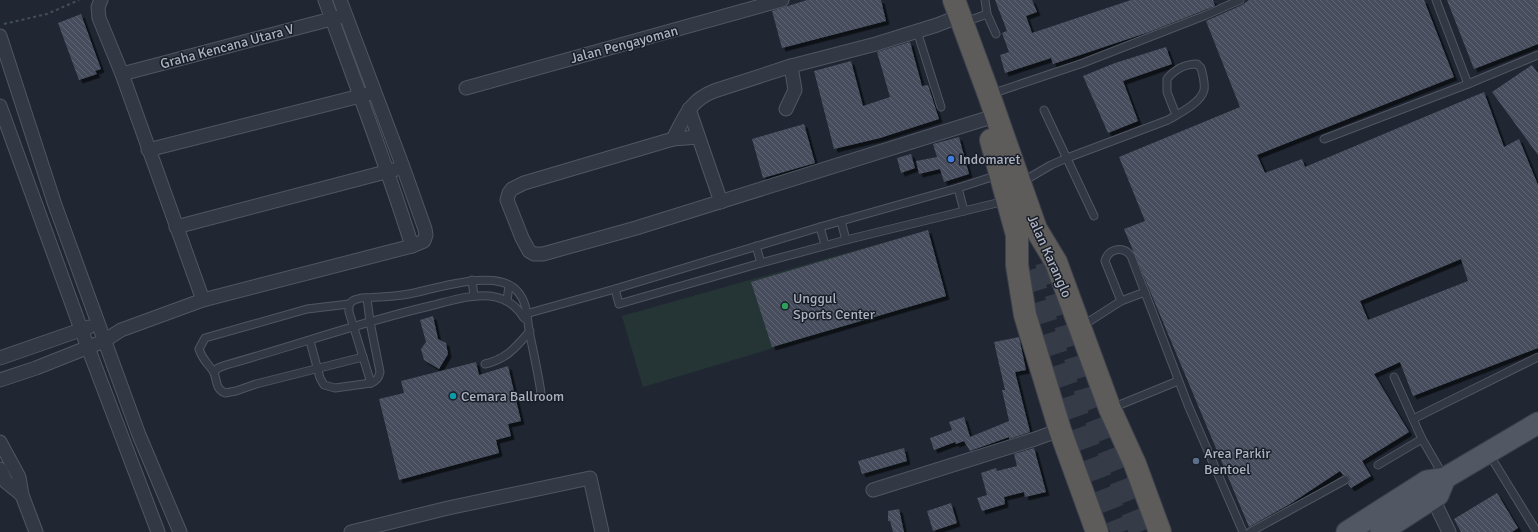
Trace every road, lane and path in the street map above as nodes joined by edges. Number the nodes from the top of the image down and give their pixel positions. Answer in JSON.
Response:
{"nodes":[{"id":1,"x":79,"y":0,"type":"edge"},
{"id":2,"x":101,"y":0,"type":"edge"},
{"id":3,"x":325,"y":0,"type":"edge"},
{"id":4,"x":340,"y":0,"type":"edge"},
{"id":5,"x":782,"y":0,"type":"edge"},
{"id":6,"x":939,"y":0,"type":"edge"},
{"id":7,"x":985,"y":0,"type":"edge"},
{"id":8,"x":1240,"y":0,"type":"edge"},
{"id":9,"x":1436,"y":0,"type":"edge"},
{"id":10,"x":987,"y":14,"type":"junction"},
{"id":11,"x":346,"y":15,"type":"junction"},
{"id":12,"x":956,"y":15,"type":"edge"},
{"id":13,"x":332,"y":19,"type":"junction"},
{"id":14,"x":0,"y":26,"type":"edge"},
{"id":15,"x":917,"y":32,"type":"junction"},
{"id":16,"x":996,"y":34,"type":"dead end"},
{"id":17,"x":0,"y":36,"type":"edge"},
{"id":18,"x":1538,"y":55,"type":"edge"},
{"id":19,"x":791,"y":66,"type":"junction"},
{"id":20,"x":122,"y":74,"type":"junction"},
{"id":21,"x":1468,"y":84,"type":"junction"},
{"id":22,"x":466,"y":88,"type":"dead end"},
{"id":23,"x":375,"y":92,"type":"junction"},
{"id":24,"x":989,"y":95,"type":"junction"},
{"id":25,"x":359,"y":96,"type":"junction"},
{"id":26,"x":0,"y":106,"type":"edge"},
{"id":27,"x":941,"y":107,"type":"dead end"},
{"id":28,"x":689,"y":109,"type":"junction"},
{"id":29,"x":786,"y":109,"type":"dead end"},
{"id":30,"x":1044,"y":110,"type":"dead end"},
{"id":31,"x":1176,"y":115,"type":"junction"},
{"id":32,"x":985,"y":119,"type":"junction"},
{"id":33,"x":698,"y":137,"type":"junction"},
{"id":34,"x":673,"y":139,"type":"junction"},
{"id":35,"x":1324,"y":139,"type":"dead end"},
{"id":36,"x":148,"y":150,"type":"junction"},
{"id":37,"x":1067,"y":158,"type":"junction"},
{"id":38,"x":403,"y":167,"type":"junction"},
{"id":39,"x":388,"y":172,"type":"junction"},
{"id":40,"x":1001,"y":174,"type":"junction"},
{"id":41,"x":1020,"y":182,"type":"junction"},
{"id":42,"x":958,"y":188,"type":"junction"},
{"id":43,"x":1007,"y":200,"type":"junction"},
{"id":44,"x":721,"y":202,"type":"junction"},
{"id":45,"x":964,"y":211,"type":"junction"},
{"id":46,"x":1094,"y":216,"type":"dead end"},
{"id":47,"x":840,"y":221,"type":"junction"},
{"id":48,"x":176,"y":227,"type":"junction"},
{"id":49,"x":820,"y":227,"type":"junction"},
{"id":50,"x":1026,"y":232,"type":"junction"},
{"id":51,"x":846,"y":240,"type":"junction"},
{"id":52,"x":825,"y":245,"type":"junction"},
{"id":53,"x":412,"y":246,"type":"junction"},
{"id":54,"x":756,"y":246,"type":"junction"},
{"id":55,"x":761,"y":264,"type":"junction"},
{"id":56,"x":1038,"y":266,"type":"tunnel mouth"},
{"id":57,"x":472,"y":280,"type":"junction"},
{"id":58,"x":509,"y":285,"type":"junction"},
{"id":59,"x":615,"y":289,"type":"junction"},
{"id":60,"x":1145,"y":292,"type":"junction"},
{"id":61,"x":474,"y":296,"type":"junction"},
{"id":62,"x":367,"y":298,"type":"junction"},
{"id":63,"x":203,"y":300,"type":"junction"},
{"id":64,"x":507,"y":301,"type":"junction"},
{"id":65,"x":1121,"y":301,"type":"junction"},
{"id":66,"x":349,"y":304,"type":"junction"},
{"id":67,"x":525,"y":314,"type":"junction"},
{"id":68,"x":370,"y":322,"type":"junction"},
{"id":69,"x":98,"y":325,"type":"junction"},
{"id":70,"x":354,"y":327,"type":"junction"},
{"id":71,"x":1079,"y":328,"type":"junction"},
{"id":72,"x":81,"y":329,"type":"junction"},
{"id":73,"x":529,"y":329,"type":"junction"},
{"id":74,"x":121,"y":330,"type":"junction"},
{"id":75,"x":104,"y":341,"type":"junction"},
{"id":76,"x":310,"y":341,"type":"junction"},
{"id":77,"x":89,"y":347,"type":"junction"},
{"id":78,"x":363,"y":356,"type":"junction"},
{"id":79,"x":1538,"y":357,"type":"edge"},
{"id":80,"x":0,"y":358,"type":"edge"},
{"id":81,"x":485,"y":364,"type":"dead end"},
{"id":82,"x":318,"y":368,"type":"junction"},
{"id":83,"x":214,"y":372,"type":"junction"},
{"id":84,"x":1394,"y":377,"type":"dead end"},
{"id":85,"x":0,"y":380,"type":"edge"},
{"id":86,"x":1178,"y":381,"type":"junction"},
{"id":87,"x":371,"y":382,"type":"junction"},
{"id":88,"x":541,"y":393,"type":"dead end"},
{"id":89,"x":1110,"y":409,"type":"junction"},
{"id":90,"x":1413,"y":419,"type":"junction"},
{"id":91,"x":1538,"y":423,"type":"edge"},
{"id":92,"x":1060,"y":430,"type":"junction"},
{"id":93,"x":1422,"y":439,"type":"junction"},
{"id":94,"x":0,"y":442,"type":"edge"},
{"id":95,"x":1488,"y":452,"type":"junction"},
{"id":96,"x":1135,"y":464,"type":"junction"},
{"id":97,"x":1378,"y":465,"type":"dead end"},
{"id":98,"x":0,"y":470,"type":"edge"},
{"id":99,"x":19,"y":477,"type":"junction"},
{"id":100,"x":1445,"y":478,"type":"junction"},
{"id":101,"x":1345,"y":480,"type":"dead end"},
{"id":102,"x":3,"y":484,"type":"edge"},
{"id":103,"x":873,"y":490,"type":"dead end"},
{"id":104,"x":22,"y":495,"type":"junction"},
{"id":105,"x":1433,"y":499,"type":"junction"},
{"id":106,"x":36,"y":532,"type":"edge"},
{"id":107,"x":158,"y":532,"type":"edge"},
{"id":108,"x":180,"y":532,"type":"edge"},
{"id":109,"x":351,"y":532,"type":"edge"},
{"id":110,"x":602,"y":532,"type":"edge"},
{"id":111,"x":1097,"y":532,"type":"edge"},
{"id":112,"x":1160,"y":532,"type":"edge"},
{"id":113,"x":1166,"y":532,"type":"edge"},
{"id":114,"x":1243,"y":532,"type":"edge"},
{"id":115,"x":1250,"y":532,"type":"edge"},
{"id":116,"x":1346,"y":532,"type":"edge"},
{"id":117,"x":1381,"y":532,"type":"edge"},
{"id":118,"x":1449,"y":532,"type":"edge"},
{"id":119,"x":1537,"y":532,"type":"edge"}],
"edges":[{"from":1,"to":14,"type":"path"},
{"from":2,"to":20,"type":"street"},
{"from":3,"to":13,"type":"street"},
{"from":4,"to":11,"type":"street"},
{"from":5,"to":22,"type":"street","name":"Jalan Pengayoman"},
{"from":6,"to":12,"type":"highway","name":"Jalan Karanglo"},
{"from":7,"to":10,"type":"lane"},
{"from":8,"to":24,"type":"lane"},
{"from":9,"to":21,"type":"lane"},
{"from":10,"to":12,"type":"lane"},
{"from":10,"to":16,"type":"lane"},
{"from":11,"to":13,"type":"street","name":"Graha Kencana Utara V"},
{"from":11,"to":23,"type":"street"},
{"from":12,"to":15,"type":"street"},
{"from":12,"to":24,"type":"highway","name":"Jalan Karanglo"},
{"from":12,"to":32,"type":"highway","name":"Jalan Karanglo"},
{"from":13,"to":20,"type":"street","name":"Graha Kencana Utara V"},
{"from":13,"to":25,"type":"street"},
{"from":15,"to":19,"type":"street"},
{"from":15,"to":27,"type":"lane"},
{"from":17,"to":69,"type":"street"},
{"from":18,"to":21,"type":"lane"},
{"from":19,"to":28,"type":"street"},
{"from":19,"to":29,"type":"street"},
{"from":20,"to":36,"type":"street"},
{"from":21,"to":35,"type":"lane"},
{"from":23,"to":25,"type":"street"},
{"from":23,"to":38,"type":"street"},
{"from":24,"to":41,"type":"highway","name":"Jalan Karanglo"},
{"from":25,"to":36,"type":"street"},
{"from":25,"to":39,"type":"street"},
{"from":26,"to":72,"type":"street"},
{"from":28,"to":33,"type":"street"},
{"from":28,"to":34,"type":"street"},
{"from":30,"to":37,"type":"lane"},
{"from":31,"to":31,"type":"lane"},
{"from":31,"to":37,"type":"lane"},
{"from":32,"to":40,"type":"highway","name":"Jalan Karanglo"},
{"from":32,"to":44,"type":"street"},
{"from":33,"to":34,"type":"street"},
{"from":33,"to":44,"type":"street"},
{"from":34,"to":44,"type":"street"},
{"from":36,"to":48,"type":"street"},
{"from":37,"to":41,"type":"lane"},
{"from":37,"to":46,"type":"lane"},
{"from":38,"to":39,"type":"street"},
{"from":38,"to":53,"type":"street"},
{"from":39,"to":48,"type":"street"},
{"from":39,"to":53,"type":"street"},
{"from":40,"to":42,"type":"lane"},
{"from":40,"to":43,"type":"highway","name":"Jalan Karanglo"},
{"from":41,"to":50,"type":"highway","name":"Jalan Karanglo"},
{"from":42,"to":45,"type":"lane"},
{"from":42,"to":47,"type":"lane"},
{"from":43,"to":45,"type":"lane"},
{"from":43,"to":50,"type":"highway","name":"Jalan Karanglo"},
{"from":45,"to":51,"type":"lane"},
{"from":47,"to":49,"type":"lane"},
{"from":47,"to":51,"type":"lane"},
{"from":48,"to":63,"type":"street"},
{"from":49,"to":52,"type":"lane"},
{"from":49,"to":54,"type":"lane"},
{"from":50,"to":56,"type":"highway"},
{"from":50,"to":71,"type":"highway","name":"Jalan Karanglo"},
{"from":50,"to":92,"type":"highway","name":"Jalan Karanglo"},
{"from":51,"to":52,"type":"lane"},
{"from":52,"to":55,"type":"lane"},
{"from":53,"to":63,"type":"street"},
{"from":54,"to":55,"type":"lane"},
{"from":54,"to":59,"type":"lane"},
{"from":55,"to":59,"type":"lane"},
{"from":57,"to":58,"type":"lane"},
{"from":57,"to":61,"type":"lane"},
{"from":57,"to":62,"type":"lane"},
{"from":58,"to":64,"type":"lane"},
{"from":58,"to":67,"type":"lane"},
{"from":59,"to":67,"type":"lane"},
{"from":60,"to":65,"type":"lane"},
{"from":60,"to":65,"type":"lane"},
{"from":60,"to":86,"type":"lane"},
{"from":61,"to":64,"type":"lane"},
{"from":61,"to":68,"type":"lane"},
{"from":62,"to":66,"type":"lane"},
{"from":62,"to":68,"type":"lane"},
{"from":63,"to":74,"type":"street"},
{"from":64,"to":67,"type":"lane"},
{"from":65,"to":71,"type":"lane"},
{"from":66,"to":70,"type":"lane"},
{"from":66,"to":83,"type":"lane"},
{"from":67,"to":73,"type":"lane"},
{"from":68,"to":70,"type":"lane"},
{"from":68,"to":87,"type":"lane"},
{"from":69,"to":72,"type":"street"},
{"from":69,"to":74,"type":"street"},
{"from":69,"to":75,"type":"street"},
{"from":70,"to":76,"type":"lane"},
{"from":70,"to":78,"type":"lane"},
{"from":71,"to":89,"type":"highway","name":"Jalan Karanglo"},
{"from":72,"to":77,"type":"street"},
{"from":72,"to":80,"type":"street"},
{"from":73,"to":81,"type":"lane"},
{"from":73,"to":88,"type":"lane"},
{"from":74,"to":75,"type":"street"},
{"from":75,"to":77,"type":"street"},
{"from":75,"to":108,"type":"street"},
{"from":76,"to":82,"type":"lane"},
{"from":76,"to":83,"type":"lane"},
{"from":77,"to":85,"type":"street"},
{"from":77,"to":107,"type":"street"},
{"from":78,"to":82,"type":"lane"},
{"from":78,"to":87,"type":"lane"},
{"from":79,"to":90,"type":"lane"},
{"from":82,"to":83,"type":"lane"},
{"from":82,"to":87,"type":"lane"},
{"from":84,"to":90,"type":"lane"},
{"from":86,"to":89,"type":"lane"},
{"from":86,"to":114,"type":"lane"},
{"from":89,"to":96,"type":"highway","name":"Jalan Karanglo"},
{"from":90,"to":93,"type":"lane"},
{"from":91,"to":95,"type":"main road"},
{"from":92,"to":103,"type":"street"},
{"from":92,"to":111,"type":"highway","name":"Jalan Karanglo"},
{"from":93,"to":97,"type":"lane"},
{"from":93,"to":100,"type":"lane"},
{"from":94,"to":99,"type":"street"},
{"from":95,"to":100,"type":"main road"},
{"from":95,"to":119,"type":"lane"},
{"from":96,"to":112,"type":"highway","name":"Jalan Karanglo"},
{"from":96,"to":113,"type":"main road"},
{"from":98,"to":102,"type":"street"},
{"from":99,"to":102,"type":"street"},
{"from":99,"to":104,"type":"street"},
{"from":100,"to":105,"type":"main road"},
{"from":100,"to":116,"type":"main road"},
{"from":101,"to":115,"type":"lane"},
{"from":102,"to":104,"type":"street"},
{"from":104,"to":106,"type":"street"},
{"from":105,"to":117,"type":"main road"},
{"from":105,"to":118,"type":"street"},
{"from":109,"to":110,"type":"street"}]}
